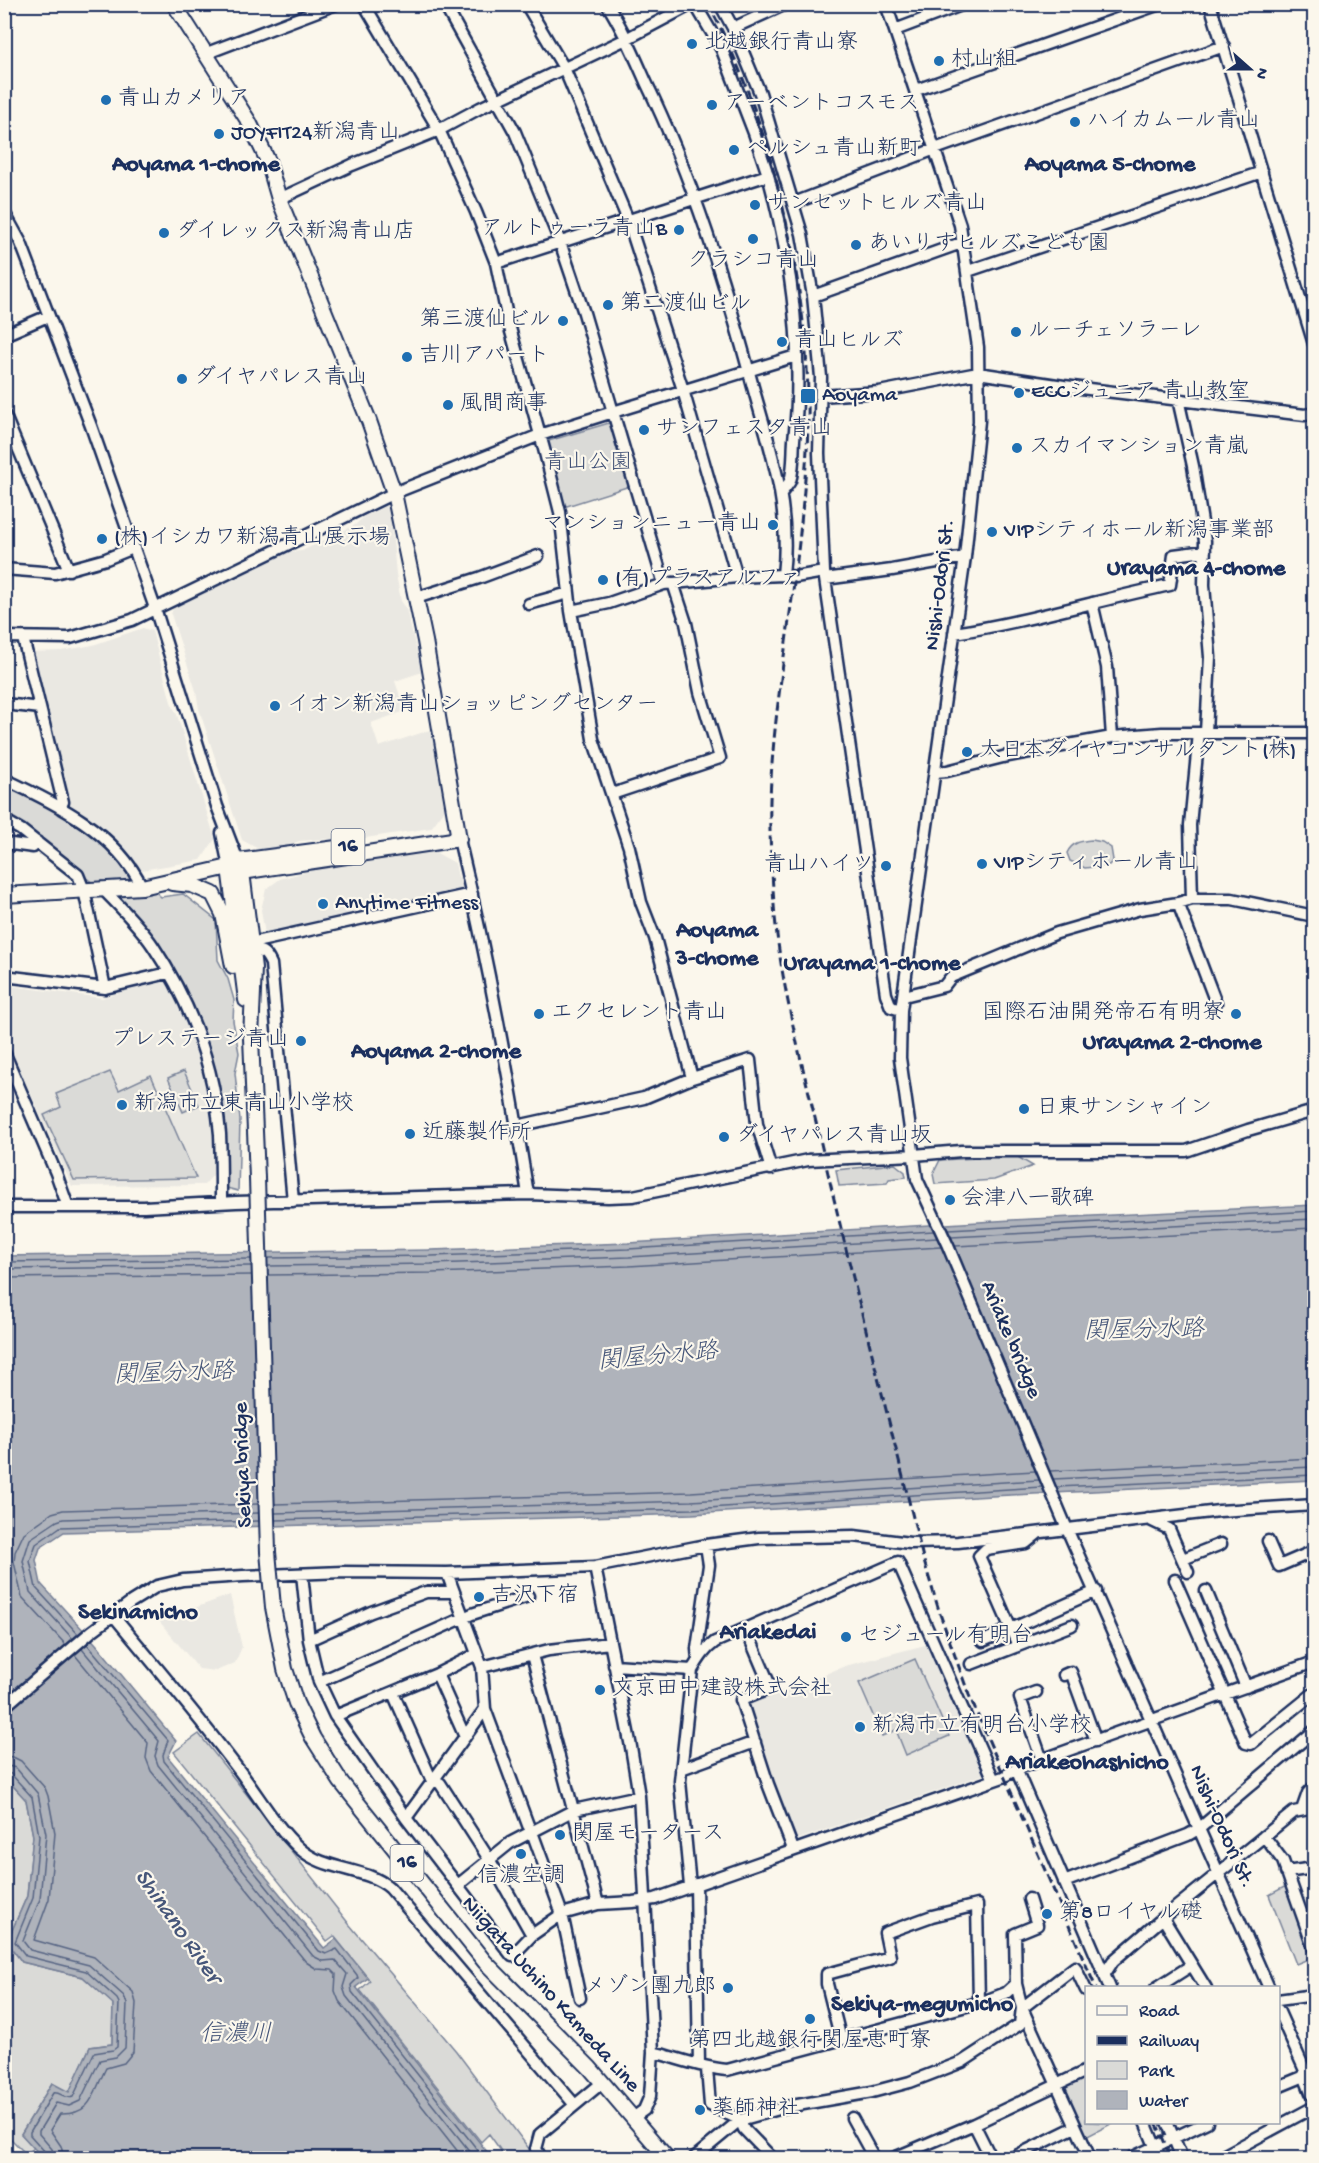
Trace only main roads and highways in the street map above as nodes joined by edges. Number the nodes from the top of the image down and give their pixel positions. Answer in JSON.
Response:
{"nodes":[{"id":1,"x":174,"y":4,"type":"edge"},
{"id":2,"x":237,"y":867,"type":"junction"},
{"id":3,"x":163,"y":881,"type":"junction"},
{"id":4,"x":4,"y":895,"type":"edge"},
{"id":5,"x":246,"y":999,"type":"junction"},
{"id":6,"x":251,"y":1038,"type":"junction"},
{"id":7,"x":273,"y":1607,"type":"joint"},
{"id":8,"x":1311,"y":2074,"type":"edge"},
{"id":9,"x":1314,"y":2092,"type":"edge"},
{"id":10,"x":667,"y":2158,"type":"edge"}],
"edges":[{"from":1,"to":2,"type":"main road","number":"16"},
{"from":2,"to":3,"type":"main road"},
{"from":2,"to":5,"type":"main road","number":"16"},
{"from":2,"to":6,"type":"main road","number":"16"},
{"from":3,"to":4,"type":"main road"},
{"from":3,"to":5,"type":"main road"},
{"from":5,"to":6,"type":"main road","number":"16"},
{"from":6,"to":7,"type":"main road","name":"Sekiya bridge","number":"16","bridge":true},
{"from":7,"to":10,"type":"main road","name":"Niigata Uchino Kameda Line","number":"16"},
{"from":8,"to":9,"type":"highway"}]}
